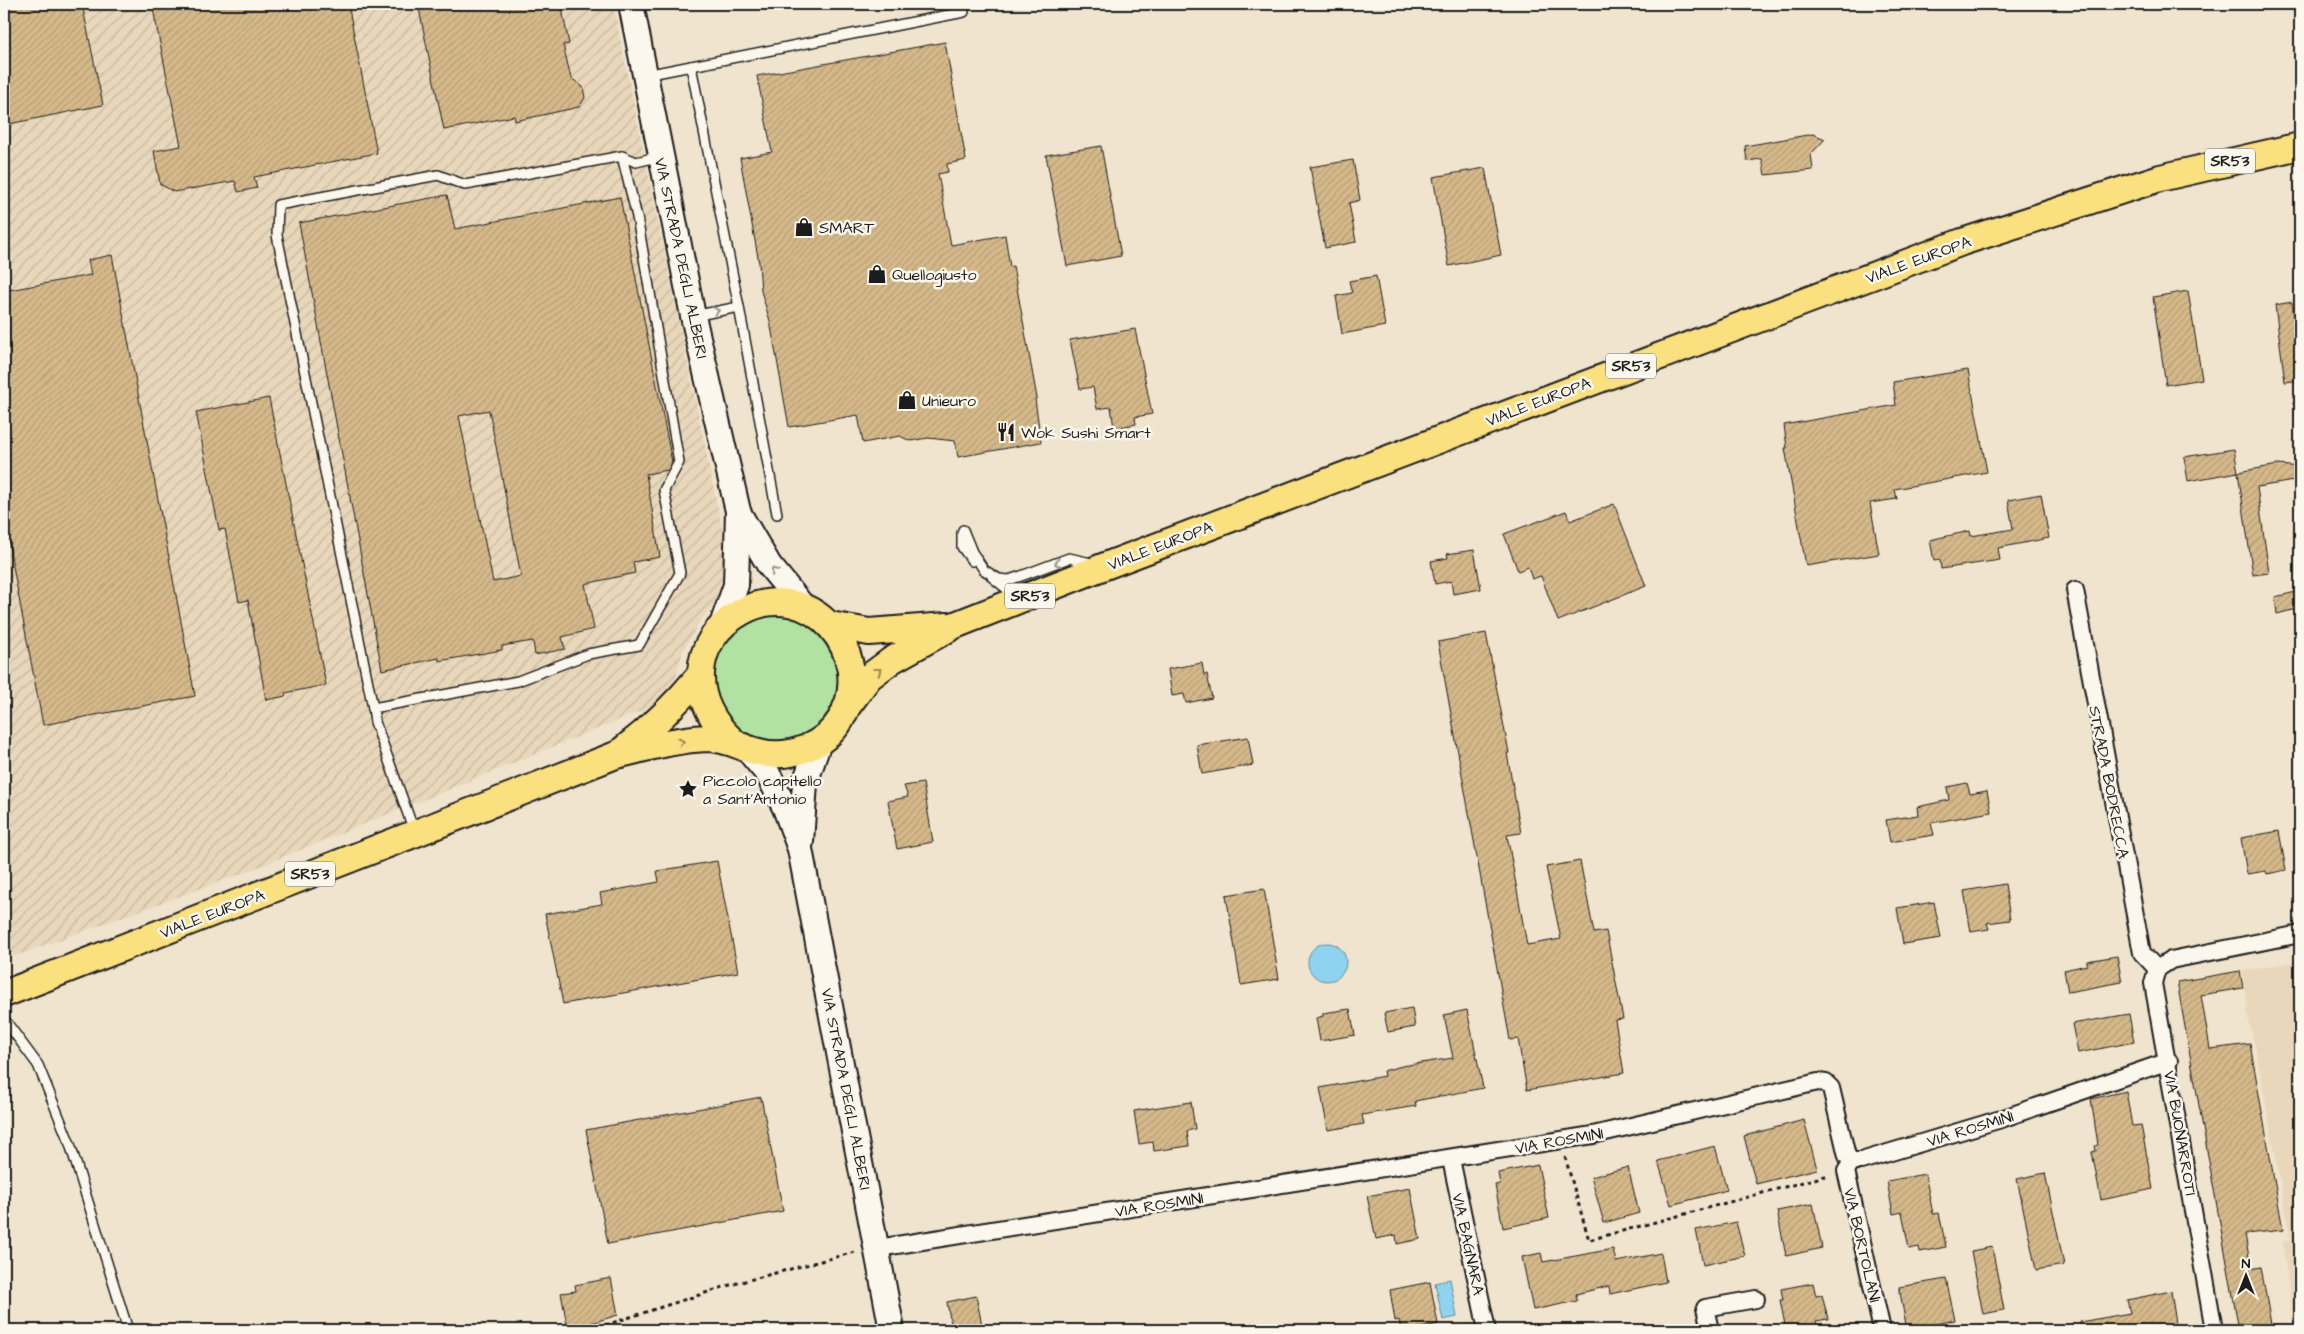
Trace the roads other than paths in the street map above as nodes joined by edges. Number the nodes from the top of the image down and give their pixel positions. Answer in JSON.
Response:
{"nodes":[{"id":1,"x":632,"y":4,"type":"edge"},
{"id":2,"x":964,"y":12,"type":"dead end"},
{"id":3,"x":691,"y":66,"type":"junction"},
{"id":4,"x":646,"y":75,"type":"junction"},
{"id":5,"x":2300,"y":146,"type":"edge"},
{"id":6,"x":622,"y":156,"type":"junction"},
{"id":7,"x":661,"y":156,"type":"junction"},
{"id":8,"x":739,"y":307,"type":"junction"},
{"id":9,"x":693,"y":316,"type":"junction"},
{"id":10,"x":738,"y":511,"type":"junction"},
{"id":11,"x":777,"y":514,"type":"dead end"},
{"id":12,"x":1105,"y":566,"type":"junction"},
{"id":13,"x":2074,"y":590,"type":"dead end"},
{"id":14,"x":1020,"y":600,"type":"junction"},
{"id":15,"x":805,"y":609,"type":"junction"},
{"id":16,"x":722,"y":625,"type":"junction"},
{"id":17,"x":830,"y":625,"type":"junction"},
{"id":18,"x":955,"y":625,"type":"junction"},
{"id":19,"x":700,"y":675,"type":"junction"},
{"id":20,"x":373,"y":708,"type":"junction"},
{"id":21,"x":846,"y":708,"type":"junction"},
{"id":22,"x":818,"y":742,"type":"junction"},
{"id":23,"x":741,"y":745,"type":"junction"},
{"id":24,"x":616,"y":755,"type":"junction"},
{"id":25,"x":414,"y":833,"type":"junction"},
{"id":26,"x":800,"y":849,"type":"junction"},
{"id":27,"x":2300,"y":934,"type":"edge"},
{"id":28,"x":2157,"y":969,"type":"junction"},
{"id":29,"x":4,"y":994,"type":"edge"},
{"id":30,"x":4,"y":1018,"type":"edge"},
{"id":31,"x":2169,"y":1061,"type":"junction"},
{"id":32,"x":1451,"y":1159,"type":"junction"},
{"id":33,"x":1849,"y":1166,"type":"junction"},
{"id":34,"x":878,"y":1248,"type":"junction"},
{"id":35,"x":1756,"y":1299,"type":"dead end"},
{"id":36,"x":128,"y":1330,"type":"edge"},
{"id":37,"x":892,"y":1330,"type":"edge"},
{"id":38,"x":1487,"y":1330,"type":"edge"},
{"id":39,"x":1710,"y":1330,"type":"edge"},
{"id":40,"x":1882,"y":1330,"type":"edge"},
{"id":41,"x":2214,"y":1330,"type":"edge"}],
"edges":[{"from":1,"to":4,"type":"main road","name":"VIA STRADA DEGLI ALBERI"},
{"from":2,"to":3,"type":"lane"},
{"from":3,"to":4,"type":"lane"},
{"from":3,"to":8,"type":"lane"},
{"from":4,"to":7,"type":"main road","name":"VIA STRADA DEGLI ALBERI"},
{"from":5,"to":12,"type":"main road","name":"VIALE EUROPA","number":"SR53"},
{"from":6,"to":7,"type":"lane"},
{"from":6,"to":20,"type":"lane"},
{"from":6,"to":20,"type":"lane"},
{"from":7,"to":9,"type":"main road","name":"VIA STRADA DEGLI ALBERI"},
{"from":9,"to":8,"type":"lane","one_way":true},
{"from":8,"to":11,"type":"lane"},
{"from":9,"to":10,"type":"main road","name":"VIA STRADA DEGLI ALBERI"},
{"from":15,"to":10,"type":"main road","name":"VIA STRADA DEGLI ALBERI","one_way":true},
{"from":10,"to":16,"type":"main road","name":"VIA STRADA DEGLI ALBERI"},
{"from":12,"to":14,"type":"main road","name":"VIALE EUROPA","number":"SR53"},
{"from":12,"to":14,"type":"lane","one_way":true},
{"from":13,"to":28,"type":"street","name":"STRADA BODRECCA"},
{"from":14,"to":18,"type":"main road","name":"VIALE EUROPA","number":"SR53"},
{"from":15,"to":16,"type":"main road","name":"VIALE EUROPA"},
{"from":15,"to":17,"type":"main road","name":"VIALE EUROPA"},
{"from":16,"to":19,"type":"main road","name":"VIALE EUROPA"},
{"from":17,"to":18,"type":"main road","name":"VIALE EUROPA","number":"SR53"},
{"from":17,"to":21,"type":"main road","name":"VIALE EUROPA"},
{"from":21,"to":18,"type":"main road","name":"VIALE EUROPA","number":"SR53","one_way":true},
{"from":19,"to":23,"type":"main road","name":"VIALE EUROPA"},
{"from":19,"to":24,"type":"main road","name":"VIALE EUROPA","number":"SR53"},
{"from":20,"to":25,"type":"lane"},
{"from":21,"to":22,"type":"main road","name":"VIALE EUROPA"},
{"from":22,"to":23,"type":"main road","name":"VIALE EUROPA"},
{"from":22,"to":26,"type":"main road","name":"VIA STRADA DEGLI ALBERI"},
{"from":24,"to":23,"type":"main road","name":"VIALE EUROPA","number":"SR53","one_way":true},
{"from":23,"to":26,"type":"main road","name":"VIA STRADA DEGLI ALBERI"},
{"from":24,"to":25,"type":"main road","name":"VIALE EUROPA","number":"SR53"},
{"from":25,"to":29,"type":"main road","name":"VIALE EUROPA","number":"SR53"},
{"from":26,"to":34,"type":"main road","name":"VIA STRADA DEGLI ALBERI"},
{"from":27,"to":28,"type":"street"},
{"from":28,"to":31,"type":"street","name":"VIA BUONARROTI"},
{"from":30,"to":36,"type":"lane"},
{"from":31,"to":33,"type":"street","name":"VIA ROSMINI"},
{"from":31,"to":41,"type":"street","name":"VIA BUONARROTI"},
{"from":32,"to":33,"type":"street","name":"VIA ROSMINI"},
{"from":32,"to":34,"type":"street","name":"VIA ROSMINI"},
{"from":32,"to":38,"type":"street","name":"VIA BAGNARA"},
{"from":33,"to":40,"type":"street","name":"VIA BORTOLANI"},
{"from":34,"to":37,"type":"main road","name":"VIA STRADA DEGLI ALBERI"},
{"from":35,"to":39,"type":"street"}]}
